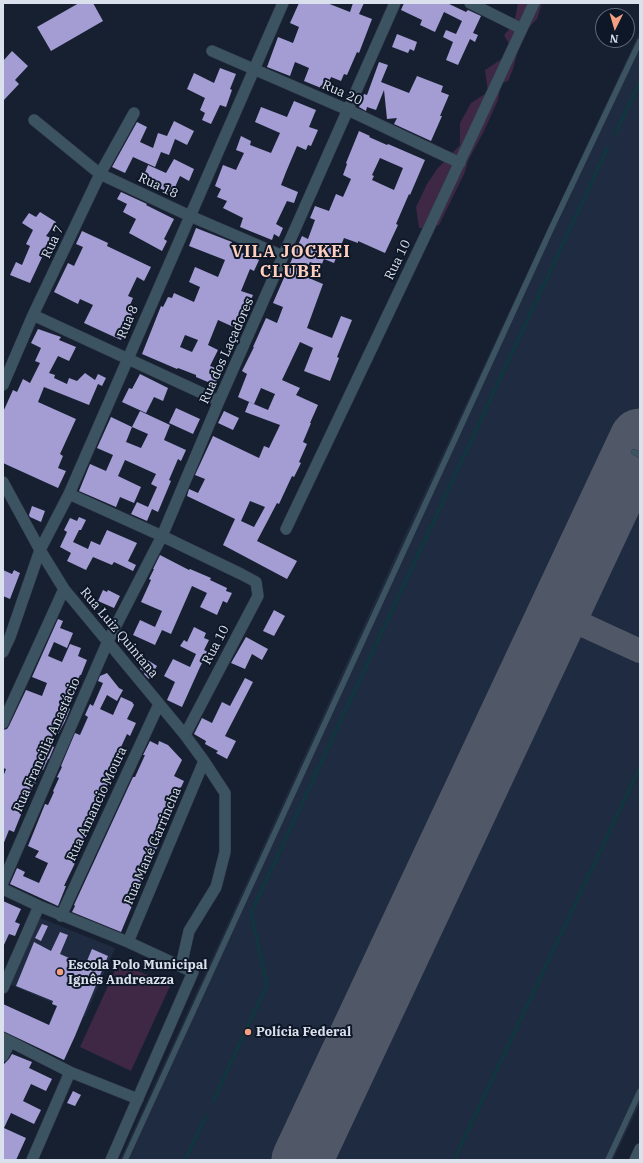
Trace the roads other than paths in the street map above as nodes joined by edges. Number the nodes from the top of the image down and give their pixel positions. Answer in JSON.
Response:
{"nodes":[{"id":1,"x":282,"y":3,"type":"edge"},
{"id":2,"x":395,"y":3,"type":"edge"},
{"id":3,"x":470,"y":3,"type":"edge"},
{"id":4,"x":534,"y":3,"type":"edge"},
{"id":5,"x":522,"y":28,"type":"junction"},
{"id":6,"x":640,"y":41,"type":"edge"},
{"id":7,"x":212,"y":51,"type":"dead end"},
{"id":8,"x":254,"y":69,"type":"junction"},
{"id":9,"x":348,"y":110,"type":"junction"},
{"id":10,"x":134,"y":113,"type":"dead end"},
{"id":11,"x":34,"y":120,"type":"dead end"},
{"id":12,"x":460,"y":163,"type":"junction"},
{"id":13,"x":100,"y":174,"type":"junction"},
{"id":14,"x":190,"y":216,"type":"junction"},
{"id":15,"x":283,"y":256,"type":"junction"},
{"id":16,"x":33,"y":315,"type":"junction"},
{"id":17,"x":127,"y":360,"type":"junction"},
{"id":18,"x":3,"y":385,"type":"edge"},
{"id":19,"x":219,"y":402,"type":"junction"},
{"id":20,"x":634,"y":452,"type":"dead end"},
{"id":21,"x":640,"y":455,"type":"edge"},
{"id":22,"x":3,"y":482,"type":"edge"},
{"id":23,"x":69,"y":494,"type":"junction"},
{"id":24,"x":286,"y":529,"type":"dead end"},
{"id":25,"x":162,"y":536,"type":"junction"},
{"id":26,"x":40,"y":550,"type":"junction"},
{"id":27,"x":64,"y":589,"type":"junction"},
{"id":28,"x":6,"y":636,"type":"edge"},
{"id":29,"x":108,"y":641,"type":"junction"},
{"id":30,"x":3,"y":652,"type":"edge"},
{"id":31,"x":159,"y":704,"type":"junction"},
{"id":32,"x":3,"y":723,"type":"edge"},
{"id":33,"x":185,"y":735,"type":"junction"},
{"id":34,"x":204,"y":761,"type":"junction"},
{"id":35,"x":3,"y":882,"type":"edge"},
{"id":36,"x":3,"y":889,"type":"edge"},
{"id":37,"x":39,"y":906,"type":"junction"},
{"id":38,"x":61,"y":916,"type":"junction"},
{"id":39,"x":128,"y":942,"type":"junction"},
{"id":40,"x":181,"y":966,"type":"junction"},
{"id":41,"x":8,"y":967,"type":"edge"},
{"id":42,"x":3,"y":988,"type":"edge"},
{"id":43,"x":7,"y":1040,"type":"edge"},
{"id":44,"x":3,"y":1056,"type":"edge"},
{"id":45,"x":70,"y":1072,"type":"junction"},
{"id":46,"x":640,"y":1091,"type":"edge"},
{"id":47,"x":138,"y":1099,"type":"junction"},
{"id":48,"x":640,"y":1149,"type":"edge"},
{"id":49,"x":32,"y":1160,"type":"edge"},
{"id":50,"x":111,"y":1160,"type":"edge"},
{"id":51,"x":125,"y":1160,"type":"edge"},
{"id":52,"x":608,"y":1160,"type":"edge"},
{"id":53,"x":635,"y":1160,"type":"edge"}],
"edges":[{"from":1,"to":8,"type":"street","name":"Rua 8"},
{"from":2,"to":9,"type":"street","name":"Rua dos Laçadores"},
{"from":3,"to":5,"type":"street"},
{"from":4,"to":5,"type":"street","name":"Rua 10"},
{"from":5,"to":12,"type":"street","name":"Rua 10"},
{"from":6,"to":51,"type":"lane"},
{"from":7,"to":8,"type":"street","name":"Rua 20"},
{"from":8,"to":9,"type":"street","name":"Rua 20"},
{"from":8,"to":14,"type":"street","name":"Rua 8"},
{"from":9,"to":12,"type":"street","name":"Rua 20"},
{"from":9,"to":15,"type":"street","name":"Rua dos Laçadores"},
{"from":10,"to":13,"type":"street","name":"Rua 7"},
{"from":11,"to":13,"type":"street","name":"Rua 18"},
{"from":12,"to":24,"type":"street","name":"Rua 10"},
{"from":13,"to":14,"type":"street","name":"Rua 18"},
{"from":13,"to":16,"type":"street","name":"Rua 7"},
{"from":14,"to":15,"type":"street","name":"Rua 18"},
{"from":14,"to":17,"type":"street","name":"Rua 8"},
{"from":15,"to":19,"type":"street","name":"Rua dos Laçadores"},
{"from":16,"to":17,"type":"street"},
{"from":16,"to":18,"type":"street","name":"Rua 7"},
{"from":17,"to":19,"type":"street"},
{"from":17,"to":23,"type":"street","name":"Rua 8"},
{"from":19,"to":25,"type":"street","name":"Rua dos Laçadores"},
{"from":20,"to":21,"type":"lane"},
{"from":22,"to":26,"type":"street","name":"Rua Luiz Quintana"},
{"from":23,"to":25,"type":"street"},
{"from":23,"to":26,"type":"street","name":"Rua 8"},
{"from":25,"to":29,"type":"street","name":"Rua dos Laçadores"},
{"from":25,"to":33,"type":"street","name":"Rua 10"},
{"from":26,"to":27,"type":"street","name":"Rua Luiz Quintana"},
{"from":26,"to":28,"type":"street","name":"Rua 8"},
{"from":27,"to":29,"type":"street","name":"Rua Luiz Quintana"},
{"from":27,"to":32,"type":"street"},
{"from":28,"to":30,"type":"street","name":"Rua 8"},
{"from":29,"to":31,"type":"street","name":"Rua Luiz Quintana"},
{"from":29,"to":35,"type":"street","name":"Rua Francilia Anastácio"},
{"from":31,"to":33,"type":"street","name":"Rua Luiz Quintana"},
{"from":31,"to":38,"type":"street","name":"Rua Amancio Moura"},
{"from":33,"to":34,"type":"street","name":"Rua Luiz Quintana"},
{"from":34,"to":39,"type":"street","name":"Rua Mané Garrincha"},
{"from":34,"to":40,"type":"street","name":"Rua Luiz Quintana"},
{"from":36,"to":37,"type":"street"},
{"from":37,"to":38,"type":"street"},
{"from":37,"to":41,"type":"street"},
{"from":38,"to":39,"type":"street"},
{"from":39,"to":40,"type":"street"},
{"from":40,"to":47,"type":"street"},
{"from":41,"to":42,"type":"street"},
{"from":43,"to":44,"type":"street"},
{"from":43,"to":45,"type":"street"},
{"from":45,"to":47,"type":"street"},
{"from":45,"to":49,"type":"street"},
{"from":46,"to":52,"type":"lane"},
{"from":47,"to":50,"type":"street"},
{"from":48,"to":53,"type":"street"}]}
